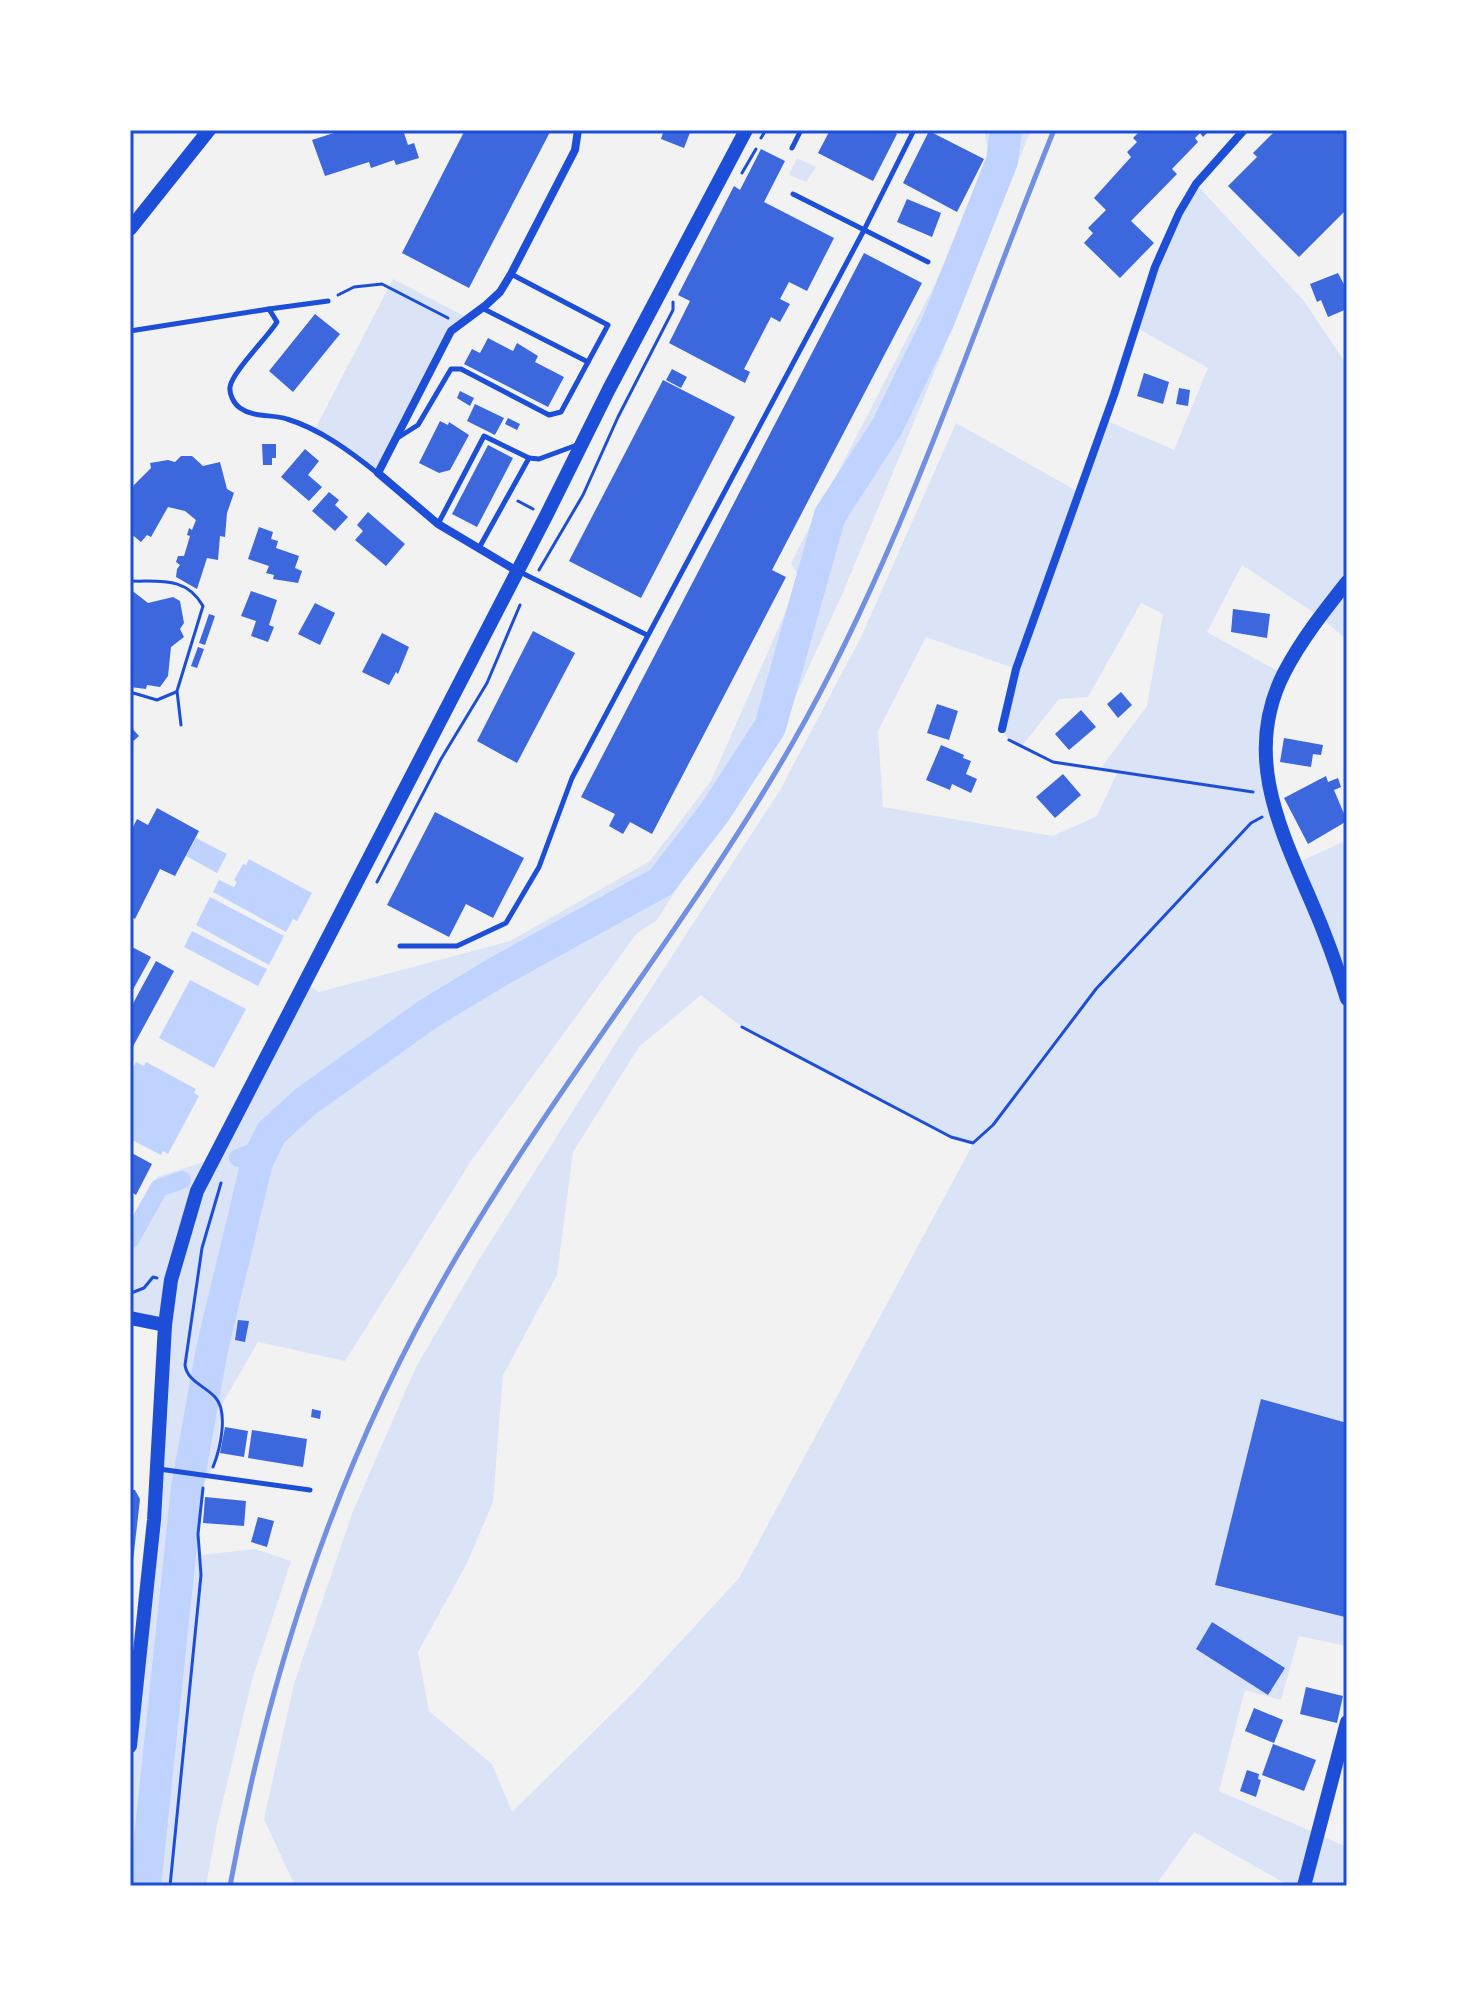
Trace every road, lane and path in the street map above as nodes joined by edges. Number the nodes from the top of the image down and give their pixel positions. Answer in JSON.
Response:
{"nodes":[{"id":1,"x":209,"y":130,"type":"edge"},
{"id":2,"x":578,"y":130,"type":"edge"},
{"id":3,"x":746,"y":130,"type":"edge"},
{"id":4,"x":766,"y":130,"type":"edge"},
{"id":5,"x":801,"y":130,"type":"edge"},
{"id":6,"x":914,"y":130,"type":"edge"},
{"id":7,"x":1244,"y":130,"type":"edge"},
{"id":8,"x":792,"y":148,"type":"dead end"},
{"id":9,"x":733,"y":181,"type":"dead end"},
{"id":10,"x":793,"y":194,"type":"dead end"},
{"id":11,"x":130,"y":229,"type":"edge"},
{"id":12,"x":863,"y":232,"type":"junction"},
{"id":13,"x":928,"y":262,"type":"dead end"},
{"id":14,"x":511,"y":274,"type":"junction"},
{"id":15,"x":674,"y":295,"type":"dead end"},
{"id":16,"x":328,"y":301,"type":"joint"},
{"id":17,"x":482,"y":308,"type":"junction"},
{"id":18,"x":269,"y":309,"type":"junction"},
{"id":19,"x":459,"y":324,"type":"junction"},
{"id":20,"x":130,"y":331,"type":"edge"},
{"id":21,"x":588,"y":362,"type":"junction"},
{"id":22,"x":394,"y":439,"type":"junction"},
{"id":23,"x":582,"y":444,"type":"junction"},
{"id":24,"x":529,"y":458,"type":"junction"},
{"id":25,"x":378,"y":473,"type":"junction"},
{"id":26,"x":438,"y":524,"type":"junction"},
{"id":27,"x":478,"y":549,"type":"junction"},
{"id":28,"x":517,"y":571,"type":"junction"},
{"id":29,"x":533,"y":579,"type":"junction"},
{"id":30,"x":130,"y":581,"type":"edge"},
{"id":31,"x":1347,"y":582,"type":"edge"},
{"id":32,"x":521,"y":603,"type":"dead end"},
{"id":33,"x":647,"y":635,"type":"junction"},
{"id":34,"x":177,"y":691,"type":"junction"},
{"id":35,"x":130,"y":692,"type":"edge"},
{"id":36,"x":181,"y":725,"type":"dead end"},
{"id":37,"x":1002,"y":729,"type":"joint"},
{"id":38,"x":1269,"y":794,"type":"junction"},
{"id":39,"x":1274,"y":811,"type":"junction"},
{"id":40,"x":377,"y":881,"type":"dead end"},
{"id":41,"x":400,"y":946,"type":"dead end"},
{"id":42,"x":1347,"y":999,"type":"edge"},
{"id":43,"x":742,"y":1027,"type":"dead end"},
{"id":44,"x":225,"y":1174,"type":"dead end"},
{"id":45,"x":153,"y":1277,"type":"dead end"},
{"id":46,"x":130,"y":1298,"type":"edge"},
{"id":47,"x":130,"y":1318,"type":"edge"},
{"id":48,"x":165,"y":1325,"type":"junction"},
{"id":49,"x":158,"y":1469,"type":"junction"},
{"id":50,"x":204,"y":1474,"type":"junction"},
{"id":51,"x":310,"y":1490,"type":"dead end"},
{"id":52,"x":1347,"y":1722,"type":"edge"},
{"id":53,"x":130,"y":1746,"type":"edge"},
{"id":54,"x":170,"y":1886,"type":"edge"},
{"id":55,"x":1304,"y":1886,"type":"edge"}],
"edges":[{"from":1,"to":11,"type":"main road"},
{"from":2,"to":14,"type":"street"},
{"from":3,"to":23,"type":"main road"},
{"from":4,"to":9,"type":"path"},
{"from":5,"to":8,"type":"lane"},
{"from":6,"to":12,"type":"lane"},
{"from":7,"to":37,"type":"street"},
{"from":10,"to":12,"type":"lane"},
{"from":12,"to":13,"type":"lane"},
{"from":12,"to":33,"type":"lane"},
{"from":14,"to":17,"type":"street"},
{"from":14,"to":21,"type":"lane"},
{"from":15,"to":29,"type":"path"},
{"from":16,"to":18,"type":"lane"},
{"from":16,"to":19,"type":"path"},
{"from":17,"to":19,"type":"street"},
{"from":17,"to":21,"type":"lane"},
{"from":18,"to":20,"type":"lane"},
{"from":18,"to":25,"type":"lane"},
{"from":19,"to":22,"type":"street"},
{"from":21,"to":22,"type":"lane"},
{"from":22,"to":25,"type":"street"},
{"from":23,"to":24,"type":"lane"},
{"from":23,"to":28,"type":"main road"},
{"from":24,"to":26,"type":"lane"},
{"from":24,"to":27,"type":"lane"},
{"from":25,"to":26,"type":"street"},
{"from":26,"to":27,"type":"street"},
{"from":27,"to":28,"type":"street"},
{"from":28,"to":29,"type":"lane"},
{"from":28,"to":48,"type":"main road"},
{"from":29,"to":33,"type":"lane"},
{"from":30,"to":34,"type":"path"},
{"from":31,"to":38,"type":"main road"},
{"from":32,"to":40,"type":"path"},
{"from":33,"to":41,"type":"lane"},
{"from":34,"to":35,"type":"path"},
{"from":34,"to":36,"type":"path"},
{"from":37,"to":38,"type":"path"},
{"from":38,"to":39,"type":"main road"},
{"from":39,"to":42,"type":"main road"},
{"from":39,"to":43,"type":"path"},
{"from":44,"to":50,"type":"path"},
{"from":45,"to":46,"type":"path"},
{"from":47,"to":48,"type":"main road"},
{"from":48,"to":49,"type":"main road"},
{"from":49,"to":50,"type":"lane"},
{"from":49,"to":53,"type":"main road"},
{"from":50,"to":51,"type":"lane"},
{"from":50,"to":54,"type":"path"},
{"from":52,"to":55,"type":"main road"}]}
